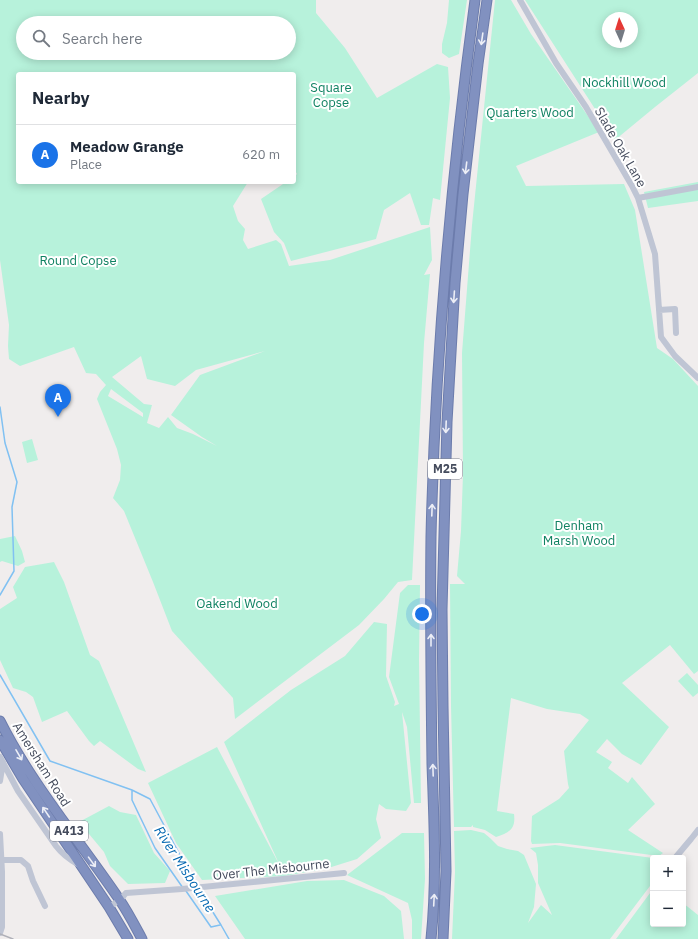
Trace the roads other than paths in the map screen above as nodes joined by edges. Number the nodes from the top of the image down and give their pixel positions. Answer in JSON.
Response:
{"nodes":[{"id":1,"x":475,"y":0,"type":"edge"},
{"id":2,"x":487,"y":0,"type":"edge"},
{"id":3,"x":520,"y":0,"type":"edge"},
{"id":4,"x":698,"y":187,"type":"edge"},
{"id":5,"x":638,"y":198,"type":"junction"},
{"id":6,"x":659,"y":310,"type":"junction"},
{"id":7,"x":676,"y":333,"type":"dead end"},
{"id":8,"x":698,"y":378,"type":"edge"},
{"id":9,"x":0,"y":721,"type":"edge"},
{"id":10,"x":0,"y":740,"type":"edge"},
{"id":11,"x":2,"y":759,"type":"edge"},
{"id":12,"x":0,"y":782,"type":"edge"},
{"id":13,"x":698,"y":830,"type":"edge"},
{"id":14,"x":0,"y":834,"type":"edge"},
{"id":15,"x":678,"y":855,"type":"edge"},
{"id":16,"x":1,"y":860,"type":"edge"},
{"id":17,"x":82,"y":866,"type":"junction"},
{"id":18,"x":1,"y":872,"type":"edge"},
{"id":19,"x":344,"y":873,"type":"dead end"},
{"id":20,"x":120,"y":900,"type":"junction"},
{"id":21,"x":44,"y":906,"type":"dead end"},
{"id":22,"x":109,"y":907,"type":"junction"},
{"id":23,"x":1,"y":930,"type":"edge"},
{"id":24,"x":128,"y":939,"type":"edge"},
{"id":25,"x":142,"y":939,"type":"edge"},
{"id":26,"x":431,"y":939,"type":"edge"},
{"id":27,"x":443,"y":939,"type":"edge"}],
"edges":[{"from":26,"to":1,"type":"highway","number":"M25","one_way":true},
{"from":2,"to":27,"type":"highway","number":"M25","one_way":true},
{"from":3,"to":5,"type":"street","name":"Slade Oak Lane"},
{"from":4,"to":5,"type":"street"},
{"from":5,"to":6,"type":"street","name":"Slade Oak Lane"},
{"from":6,"to":7,"type":"street"},
{"from":6,"to":8,"type":"street","name":"Slade Oak Lane"},
{"from":9,"to":20,"type":"highway","name":"Amersham Road","number":"A413","one_way":true},
{"from":17,"to":10,"type":"highway","number":"A413","one_way":true},
{"from":11,"to":12,"type":"street"},
{"from":11,"to":17,"type":"street"},
{"from":13,"to":15,"type":"street"},
{"from":14,"to":16,"type":"street"},
{"from":16,"to":18,"type":"street"},
{"from":16,"to":21,"type":"street"},
{"from":17,"to":22,"type":"highway","number":"A413"},
{"from":18,"to":23,"type":"street"},
{"from":19,"to":20,"type":"street","name":"Over The Misbourne"},
{"from":20,"to":22,"type":"street","name":"Over The Misbourne"},
{"from":20,"to":25,"type":"highway","name":"Amersham Road","number":"A413"},
{"from":22,"to":24,"type":"highway","number":"A413"}]}
